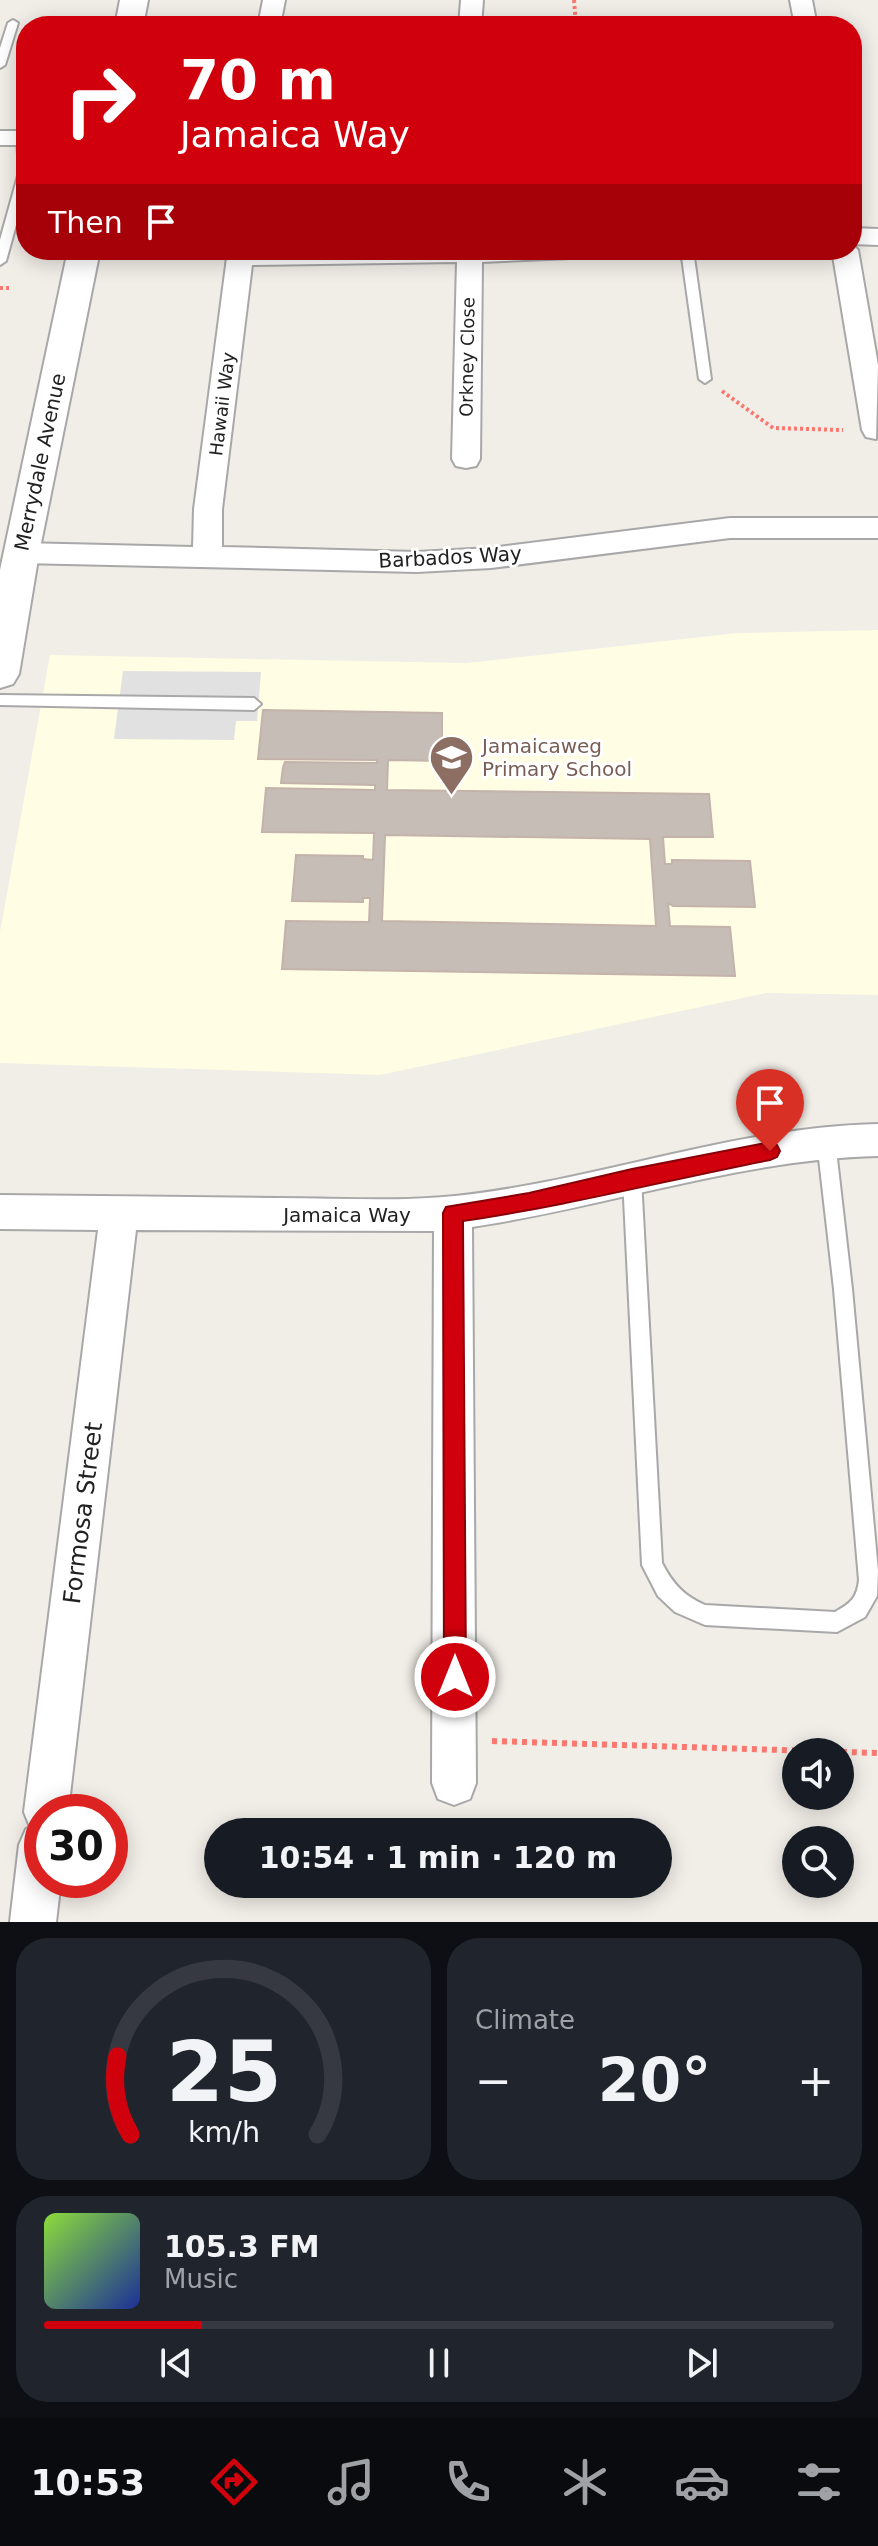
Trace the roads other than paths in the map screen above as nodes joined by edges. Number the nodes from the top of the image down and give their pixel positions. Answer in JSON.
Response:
{"nodes":[{"id":1,"x":13,"y":23,"type":"dead end"},
{"id":2,"x":0,"y":65,"type":"edge"},
{"id":3,"x":16,"y":204,"type":"edge"},
{"id":4,"x":82,"y":260,"type":"edge"},
{"id":5,"x":239,"y":260,"type":"edge"},
{"id":6,"x":470,"y":260,"type":"edge"},
{"id":7,"x":688,"y":260,"type":"edge"},
{"id":8,"x":847,"y":260,"type":"edge"},
{"id":9,"x":0,"y":261,"type":"edge"},
{"id":10,"x":705,"y":379,"type":"road end"},
{"id":11,"x":876,"y":430,"type":"edge"},
{"id":12,"x":466,"y":459,"type":"dead end"},
{"id":13,"x":878,"y":528,"type":"edge"},
{"id":14,"x":21,"y":553,"type":"junction"},
{"id":15,"x":207,"y":558,"type":"junction"},
{"id":16,"x":0,"y":674,"type":"edge"},
{"id":17,"x":0,"y":700,"type":"edge"},
{"id":18,"x":254,"y":704,"type":"dead end"},
{"id":19,"x":878,"y":1140,"type":"edge"},
{"id":20,"x":826,"y":1141,"type":"junction"},
{"id":21,"x":632,"y":1178,"type":"junction"},
{"id":22,"x":0,"y":1212,"type":"edge"},
{"id":23,"x":453,"y":1213,"type":"junction"},
{"id":24,"x":119,"y":1214,"type":"junction"},
{"id":25,"x":454,"y":1783,"type":"dead end"},
{"id":26,"x":48,"y":1794,"type":"edge"},
{"id":27,"x":36,"y":1898,"type":"edge"},
{"id":28,"x":33,"y":1922,"type":"edge"}],
"edges":[{"from":1,"to":2,"type":"lane"},
{"from":3,"to":9,"type":"lane"},
{"from":4,"to":14,"type":"street","name":"Merrydale Avenue"},
{"from":5,"to":15,"type":"street","name":"Hawaii Way"},
{"from":6,"to":12,"type":"street","name":"Orkney Close"},
{"from":7,"to":10,"type":"lane"},
{"from":8,"to":11,"type":"street"},
{"from":13,"to":15,"type":"street","name":"Barbados Way"},
{"from":14,"to":15,"type":"street","name":"Barbados Way"},
{"from":14,"to":16,"type":"street","name":"Merrydale Avenue"},
{"from":17,"to":18,"type":"lane"},
{"from":19,"to":20,"type":"street","name":"Jamaica Way"},
{"from":20,"to":21,"type":"street","name":"Jamaica Way"},
{"from":20,"to":21,"type":"lane"},
{"from":21,"to":23,"type":"street","name":"Jamaica Way"},
{"from":22,"to":24,"type":"street","name":"Jamaica Way"},
{"from":23,"to":24,"type":"street","name":"Jamaica Way"},
{"from":23,"to":25,"type":"street"},
{"from":24,"to":26,"type":"street","name":"Formosa Street"},
{"from":27,"to":28,"type":"street"}]}
